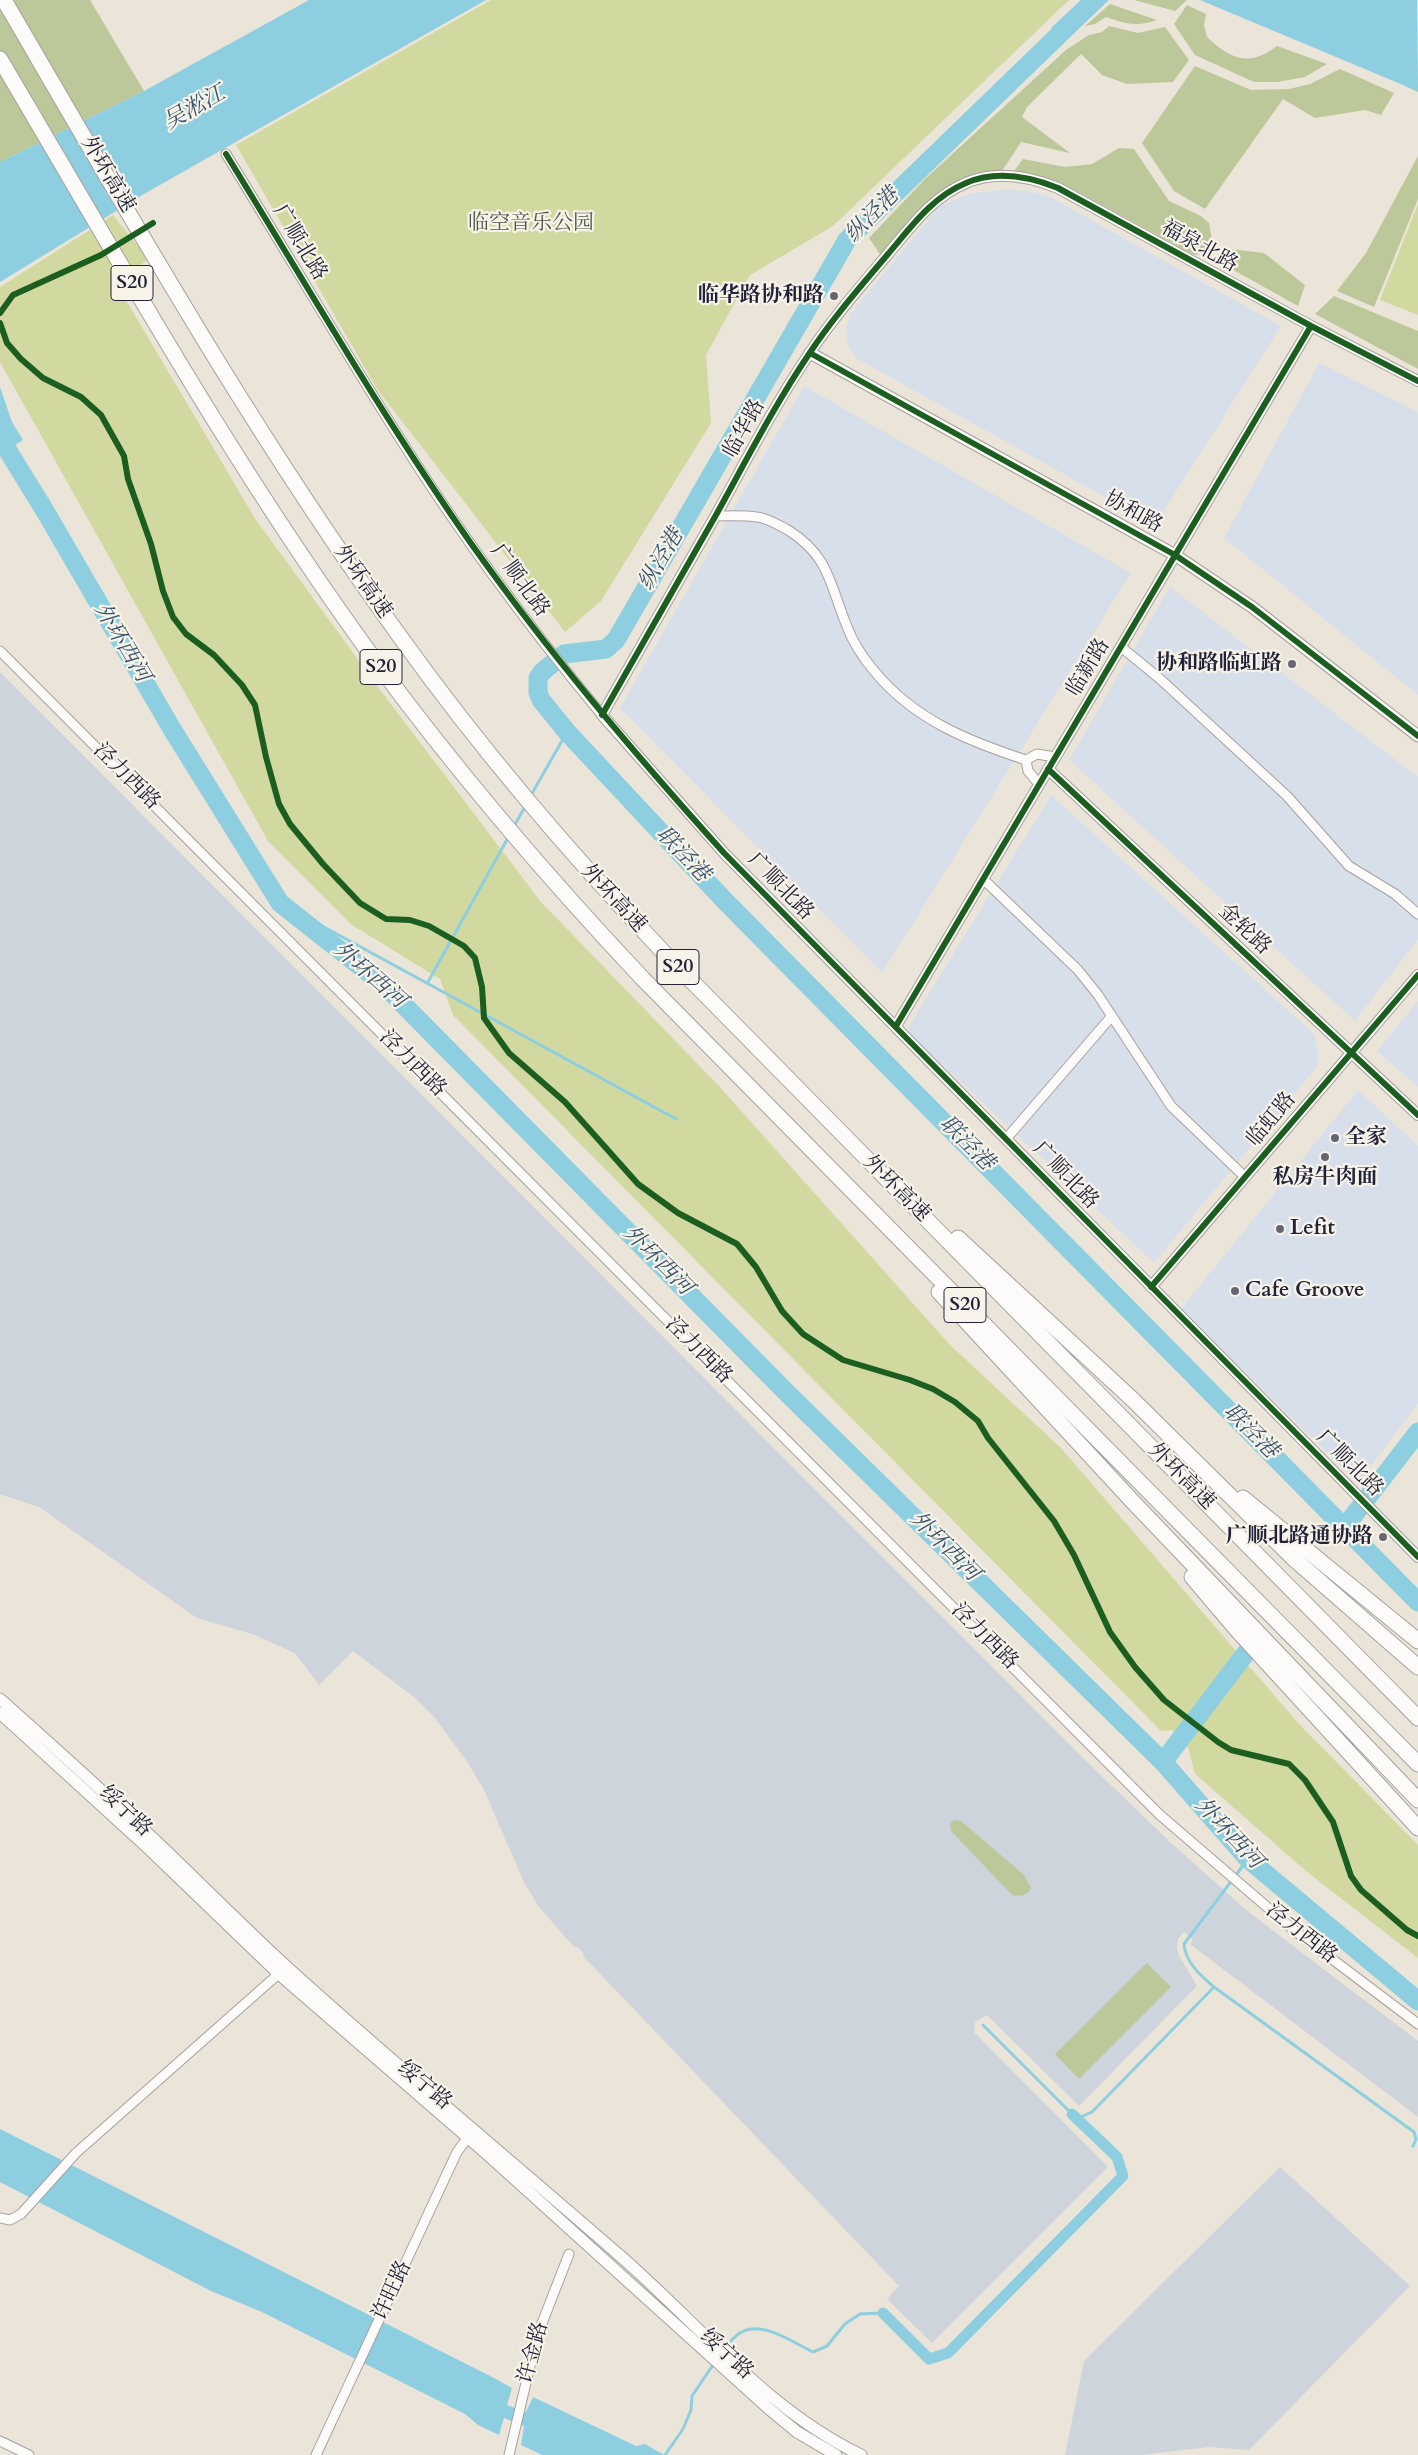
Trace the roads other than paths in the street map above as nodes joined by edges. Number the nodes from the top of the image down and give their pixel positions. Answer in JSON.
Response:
{"nodes":[{"id":1,"x":4,"y":0,"type":"edge"},
{"id":2,"x":0,"y":59,"type":"edge"},
{"id":3,"x":226,"y":154,"type":"dead end"},
{"id":4,"x":956,"y":188,"type":"joint"},
{"id":5,"x":1311,"y":326,"type":"junction"},
{"id":6,"x":810,"y":353,"type":"junction"},
{"id":7,"x":1418,"y":381,"type":"edge"},
{"id":8,"x":715,"y":516,"type":"junction"},
{"id":9,"x":1175,"y":555,"type":"junction"},
{"id":10,"x":1121,"y":647,"type":"junction"},
{"id":11,"x":0,"y":652,"type":"edge"},
{"id":12,"x":602,"y":715,"type":"junction"},
{"id":13,"x":1418,"y":736,"type":"edge"},
{"id":14,"x":1055,"y":757,"type":"junction"},
{"id":15,"x":1026,"y":760,"type":"junction"},
{"id":16,"x":1048,"y":769,"type":"junction"},
{"id":17,"x":1039,"y":784,"type":"junction"},
{"id":18,"x":983,"y":879,"type":"junction"},
{"id":19,"x":1418,"y":914,"type":"edge"},
{"id":20,"x":1418,"y":975,"type":"edge"},
{"id":21,"x":1111,"y":1017,"type":"junction"},
{"id":22,"x":896,"y":1026,"type":"junction"},
{"id":23,"x":1351,"y":1052,"type":"junction"},
{"id":24,"x":1418,"y":1116,"type":"edge"},
{"id":25,"x":828,"y":1119,"type":"junction"},
{"id":26,"x":1006,"y":1139,"type":"junction"},
{"id":27,"x":805,"y":1142,"type":"junction"},
{"id":28,"x":1244,"y":1178,"type":"junction"},
{"id":29,"x":1151,"y":1287,"type":"junction"},
{"id":30,"x":1181,"y":1449,"type":"junction"},
{"id":31,"x":1134,"y":1503,"type":"junction"},
{"id":32,"x":1418,"y":1557,"type":"edge"},
{"id":33,"x":1418,"y":1641,"type":"edge"},
{"id":34,"x":1418,"y":1667,"type":"edge"},
{"id":35,"x":0,"y":1699,"type":"edge"},
{"id":36,"x":0,"y":1713,"type":"edge"},
{"id":37,"x":1418,"y":1718,"type":"edge"},
{"id":38,"x":1418,"y":1764,"type":"edge"},
{"id":39,"x":1418,"y":1800,"type":"edge"},
{"id":40,"x":1418,"y":1828,"type":"edge"},
{"id":41,"x":282,"y":1970,"type":"junction"},
{"id":42,"x":1418,"y":2024,"type":"edge"},
{"id":43,"x":471,"y":2133,"type":"junction"},
{"id":44,"x":0,"y":2218,"type":"edge"},
{"id":45,"x":569,"y":2254,"type":"dead end"},
{"id":46,"x":720,"y":2358,"type":"junction"},
{"id":47,"x":0,"y":2441,"type":"edge"},
{"id":48,"x":29,"y":2455,"type":"edge"},
{"id":49,"x":316,"y":2455,"type":"edge"},
{"id":50,"x":509,"y":2455,"type":"edge"},
{"id":51,"x":836,"y":2455,"type":"edge"},
{"id":52,"x":861,"y":2455,"type":"edge"}],
"edges":[{"from":1,"to":25,"type":"highway","name":"外环高速","number":"S20"},
{"from":2,"to":27,"type":"highway","name":"外环高速","number":"S20"},
{"from":3,"to":12,"type":"street","name":"广顺北路"},
{"from":4,"to":5,"type":"street","name":"福泉北路"},
{"from":4,"to":6,"type":"street","name":"临华路"},
{"from":5,"to":7,"type":"street","name":"福泉北路"},
{"from":5,"to":9,"type":"street","name":"临新路"},
{"from":6,"to":8,"type":"street","name":"临华路"},
{"from":6,"to":9,"type":"main road","name":"协和路"},
{"from":8,"to":12,"type":"street","name":"临华路"},
{"from":8,"to":15,"type":"street"},
{"from":9,"to":10,"type":"street","name":"临新路"},
{"from":9,"to":13,"type":"main road","name":"协和路"},
{"from":10,"to":14,"type":"street","name":"临新路"},
{"from":10,"to":19,"type":"street"},
{"from":11,"to":42,"type":"street","name":"泾力西路"},
{"from":12,"to":22,"type":"street","name":"广顺北路"},
{"from":14,"to":15,"type":"street"},
{"from":14,"to":16,"type":"street","name":"临新路"},
{"from":15,"to":17,"type":"street"},
{"from":16,"to":17,"type":"street","name":"临新路"},
{"from":16,"to":23,"type":"street","name":"金轮路"},
{"from":17,"to":18,"type":"street","name":"临新路"},
{"from":18,"to":21,"type":"street"},
{"from":18,"to":22,"type":"street","name":"临新路"},
{"from":20,"to":23,"type":"street","name":"临虹路"},
{"from":21,"to":26,"type":"street"},
{"from":21,"to":28,"type":"street"},
{"from":22,"to":26,"type":"street","name":"广顺北路"},
{"from":23,"to":24,"type":"street","name":"金轮路"},
{"from":23,"to":28,"type":"street","name":"临虹路"},
{"from":25,"to":30,"type":"highway"},
{"from":25,"to":37,"type":"highway","name":"外环高速","number":"S20"},
{"from":26,"to":29,"type":"street","name":"广顺北路"},
{"from":27,"to":31,"type":"highway"},
{"from":27,"to":38,"type":"highway","name":"外环高速","number":"S20"},
{"from":28,"to":29,"type":"street","name":"临虹路"},
{"from":29,"to":32,"type":"street","name":"广顺北路"},
{"from":30,"to":33,"type":"highway"},
{"from":30,"to":34,"type":"highway"},
{"from":31,"to":39,"type":"highway"},
{"from":31,"to":40,"type":"highway"},
{"from":35,"to":41,"type":"main road","name":"绥宁路"},
{"from":36,"to":41,"type":"main road","name":"绥宁路"},
{"from":41,"to":43,"type":"main road","name":"绥宁路"},
{"from":41,"to":44,"type":"street"},
{"from":43,"to":46,"type":"main road","name":"绥宁路"},
{"from":43,"to":49,"type":"street","name":"许旺路"},
{"from":45,"to":50,"type":"street","name":"许金路"},
{"from":46,"to":51,"type":"main road","name":"绥宁路"},
{"from":46,"to":52,"type":"main road","name":"绥宁路"},
{"from":47,"to":48,"type":"street"}]}
